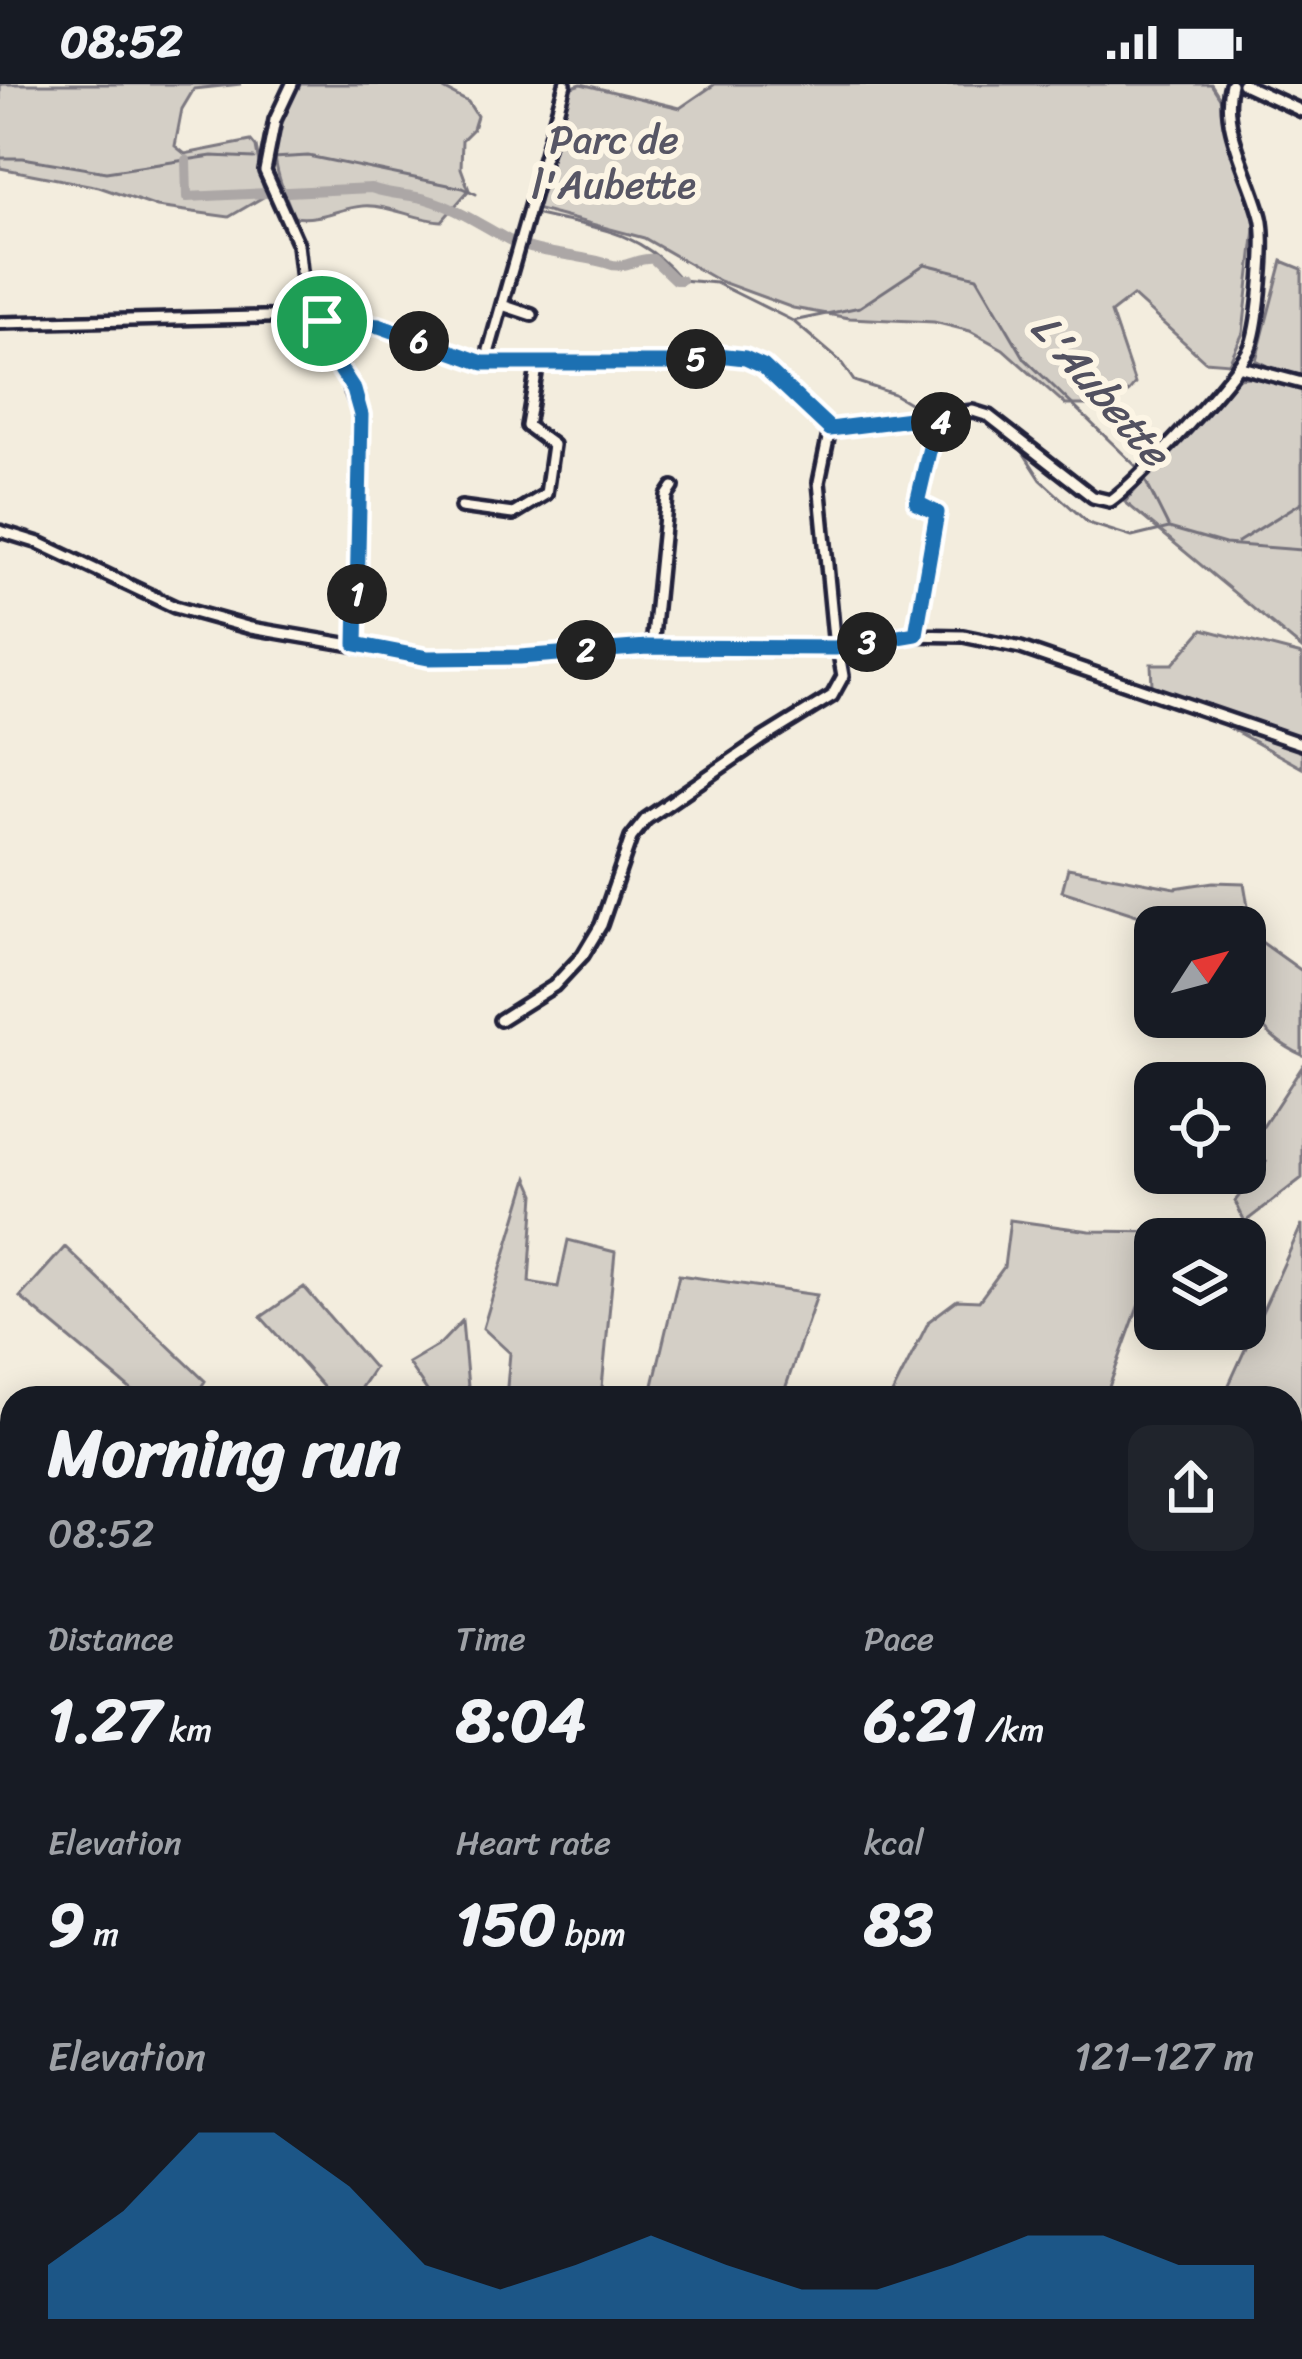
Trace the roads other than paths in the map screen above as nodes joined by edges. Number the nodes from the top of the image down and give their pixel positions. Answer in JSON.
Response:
{"nodes":[{"id":1,"x":292,"y":84,"type":"edge"},
{"id":2,"x":565,"y":84,"type":"edge"},
{"id":3,"x":1231,"y":84,"type":"edge"},
{"id":4,"x":1243,"y":84,"type":"edge"},
{"id":5,"x":1302,"y":111,"type":"edge"},
{"id":6,"x":502,"y":305,"type":"junction"},
{"id":7,"x":532,"y":315,"type":"dead end"},
{"id":8,"x":306,"y":316,"type":"junction"},
{"id":9,"x":322,"y":321,"type":"junction"},
{"id":10,"x":0,"y":323,"type":"edge"},
{"id":11,"x":490,"y":361,"type":"junction"},
{"id":12,"x":538,"y":362,"type":"junction"},
{"id":13,"x":1238,"y":366,"type":"junction"},
{"id":14,"x":1302,"y":383,"type":"edge"},
{"id":15,"x":942,"y":415,"type":"junction"},
{"id":16,"x":830,"y":429,"type":"junction"},
{"id":17,"x":673,"y":487,"type":"dead end"},
{"id":18,"x":460,"y":507,"type":"dead end"},
{"id":19,"x":0,"y":531,"type":"edge"},
{"id":20,"x":916,"y":634,"type":"junction"},
{"id":21,"x":358,"y":644,"type":"junction"},
{"id":22,"x":652,"y":647,"type":"junction"},
{"id":23,"x":836,"y":648,"type":"junction"},
{"id":24,"x":1302,"y":743,"type":"edge"},
{"id":25,"x":500,"y":1020,"type":"dead end"}],
"edges":[{"from":1,"to":8,"type":"street"},
{"from":2,"to":6,"type":"street"},
{"from":3,"to":13,"type":"street"},
{"from":4,"to":5,"type":"street"},
{"from":6,"to":7,"type":"street"},
{"from":6,"to":11,"type":"street"},
{"from":8,"to":9,"type":"street"},
{"from":8,"to":10,"type":"street"},
{"from":9,"to":11,"type":"street"},
{"from":9,"to":21,"type":"street"},
{"from":11,"to":12,"type":"street"},
{"from":12,"to":16,"type":"street"},
{"from":12,"to":18,"type":"street"},
{"from":13,"to":14,"type":"street"},
{"from":13,"to":15,"type":"street"},
{"from":15,"to":16,"type":"street"},
{"from":15,"to":20,"type":"street"},
{"from":16,"to":23,"type":"street"},
{"from":17,"to":22,"type":"street"},
{"from":19,"to":21,"type":"street"},
{"from":20,"to":23,"type":"street"},
{"from":20,"to":24,"type":"street"},
{"from":21,"to":22,"type":"street"},
{"from":22,"to":23,"type":"street"},
{"from":23,"to":25,"type":"street"}]}
